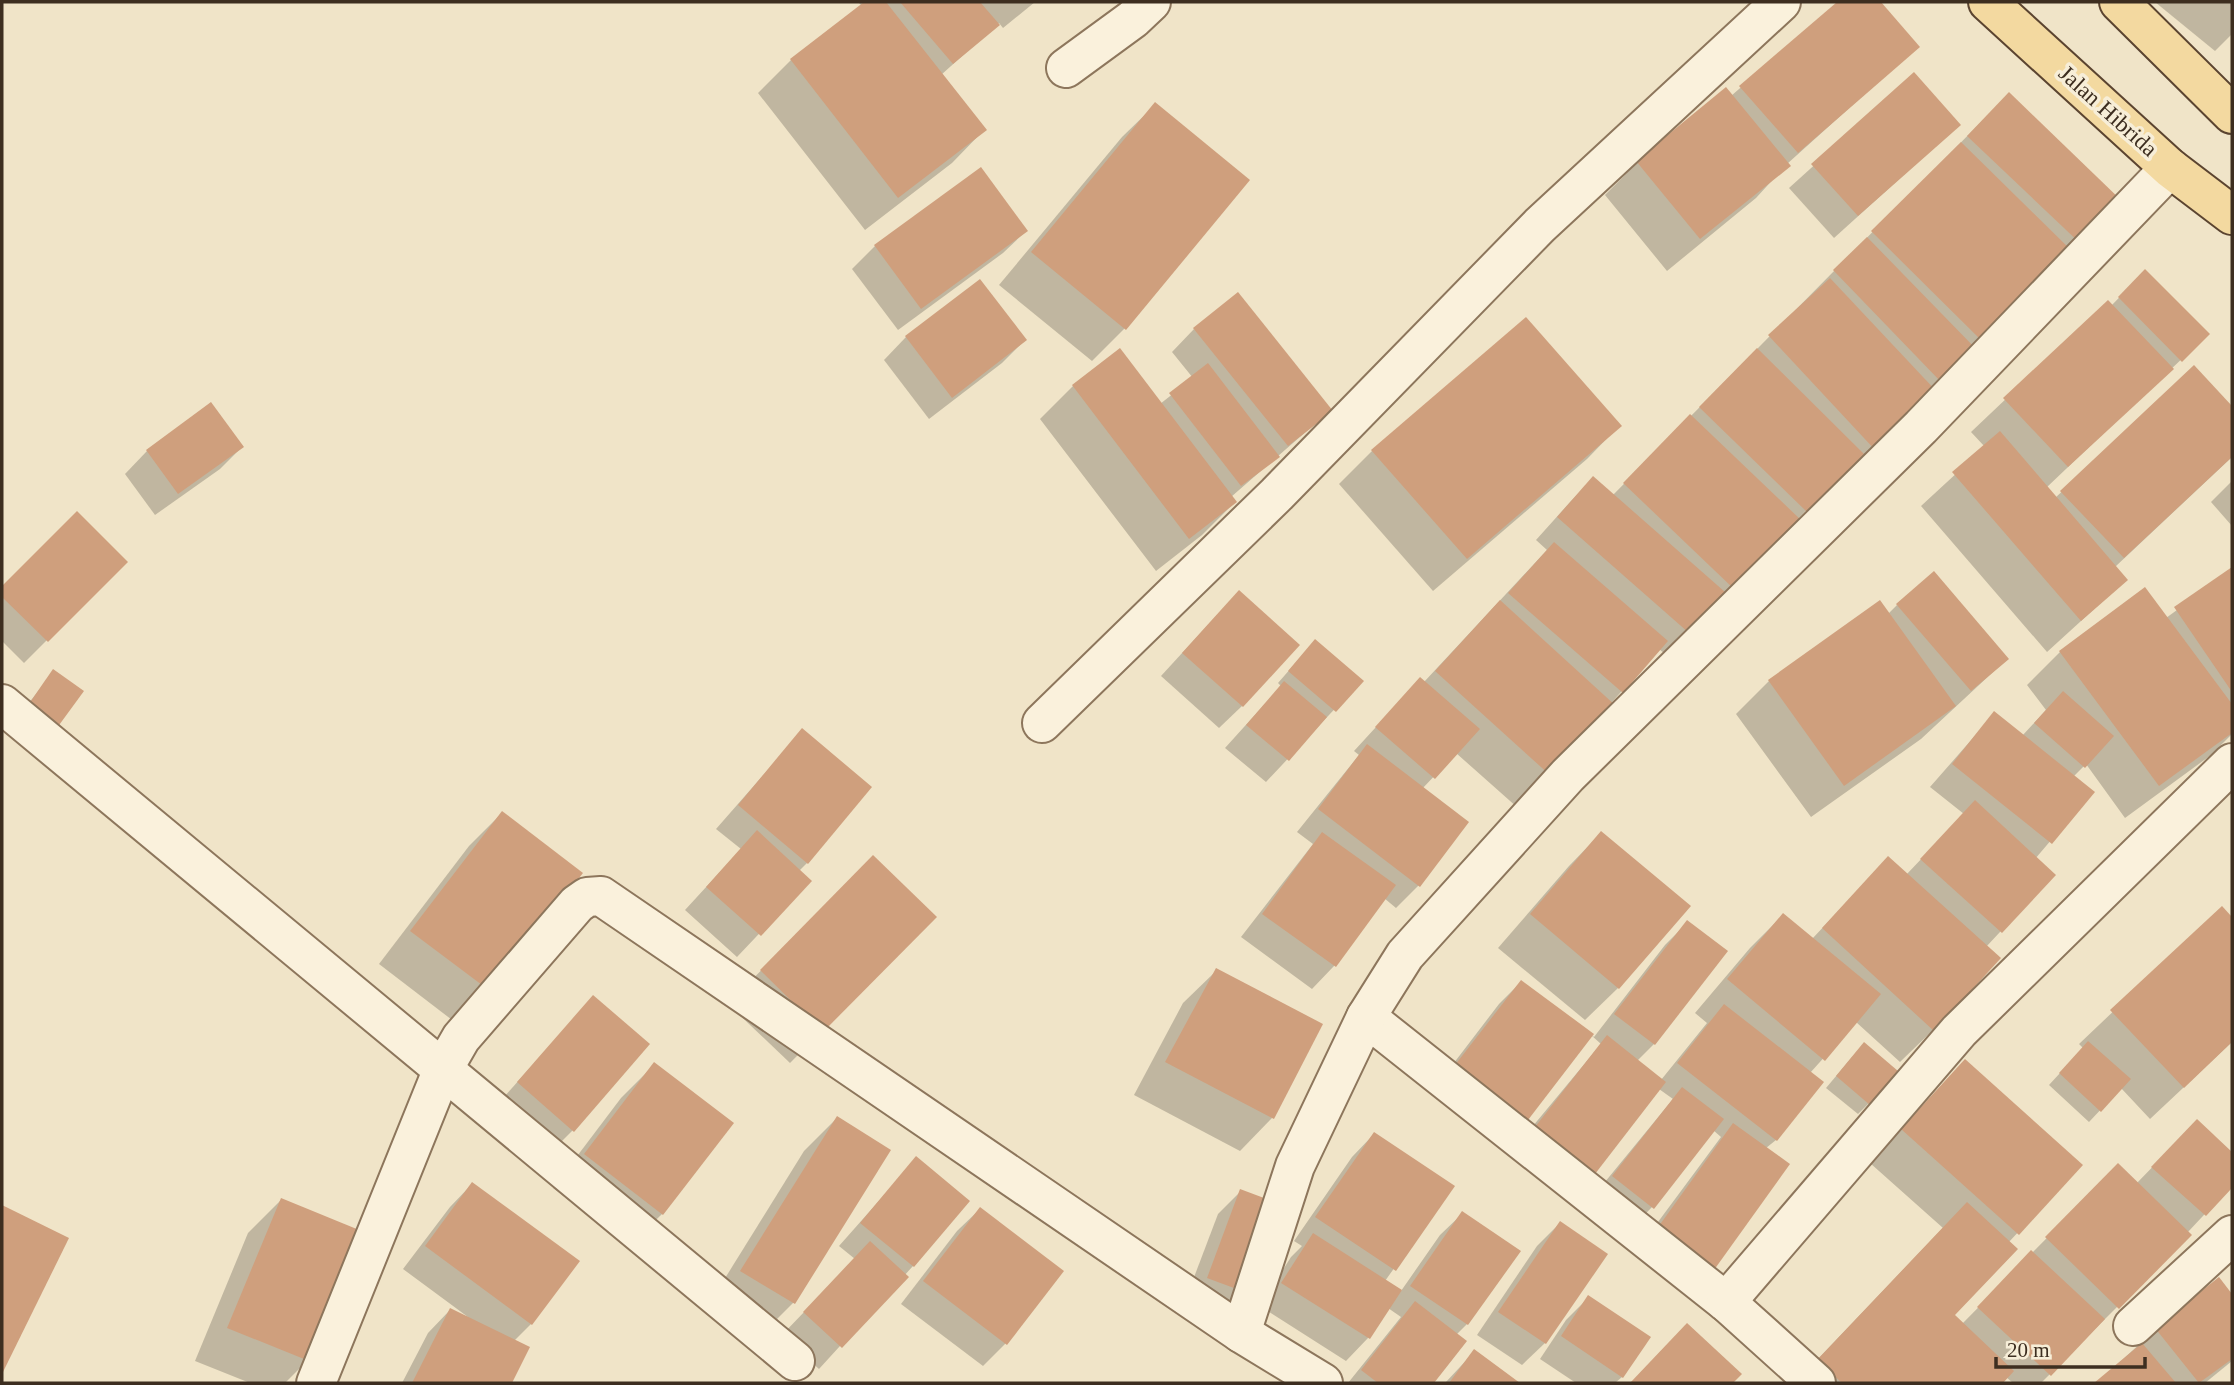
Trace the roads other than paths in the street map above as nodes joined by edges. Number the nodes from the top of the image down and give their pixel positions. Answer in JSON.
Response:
{"nodes":[{"id":1,"x":1151,"y":2,"type":"edge"},
{"id":2,"x":1781,"y":2,"type":"edge"},
{"id":3,"x":1988,"y":2,"type":"edge"},
{"id":4,"x":2119,"y":2,"type":"edge"},
{"id":5,"x":1066,"y":68,"type":"dead end"},
{"id":6,"x":2232,"y":114,"type":"edge"},
{"id":7,"x":2170,"y":168,"type":"junction"},
{"id":8,"x":2232,"y":215,"type":"edge"},
{"id":9,"x":2,"y":704,"type":"edge"},
{"id":10,"x":1042,"y":723,"type":"dead end"},
{"id":11,"x":2232,"y":763,"type":"edge"},
{"id":12,"x":1366,"y":1017,"type":"junction"},
{"id":13,"x":442,"y":1071,"type":"junction"},
{"id":14,"x":2232,"y":1235,"type":"edge"},
{"id":15,"x":1726,"y":1302,"type":"junction"},
{"id":16,"x":2133,"y":1326,"type":"dead end"},
{"id":17,"x":1241,"y":1333,"type":"junction"},
{"id":18,"x":794,"y":1361,"type":"dead end"},
{"id":19,"x":316,"y":1383,"type":"edge"},
{"id":20,"x":1323,"y":1383,"type":"edge"},
{"id":21,"x":1816,"y":1383,"type":"edge"}],
"edges":[{"from":1,"to":5,"type":"street"},
{"from":2,"to":10,"type":"street"},
{"from":3,"to":7,"type":"main road","name":"Jalan Hibrida"},
{"from":4,"to":6,"type":"main road"},
{"from":7,"to":8,"type":"main road","name":"Jalan Hibrida"},
{"from":7,"to":12,"type":"street"},
{"from":9,"to":13,"type":"street"},
{"from":11,"to":15,"type":"street"},
{"from":12,"to":15,"type":"street"},
{"from":12,"to":17,"type":"street"},
{"from":13,"to":17,"type":"street"},
{"from":13,"to":18,"type":"street"},
{"from":13,"to":19,"type":"street"},
{"from":14,"to":16,"type":"street"},
{"from":15,"to":21,"type":"street"},
{"from":17,"to":20,"type":"street"}]}
